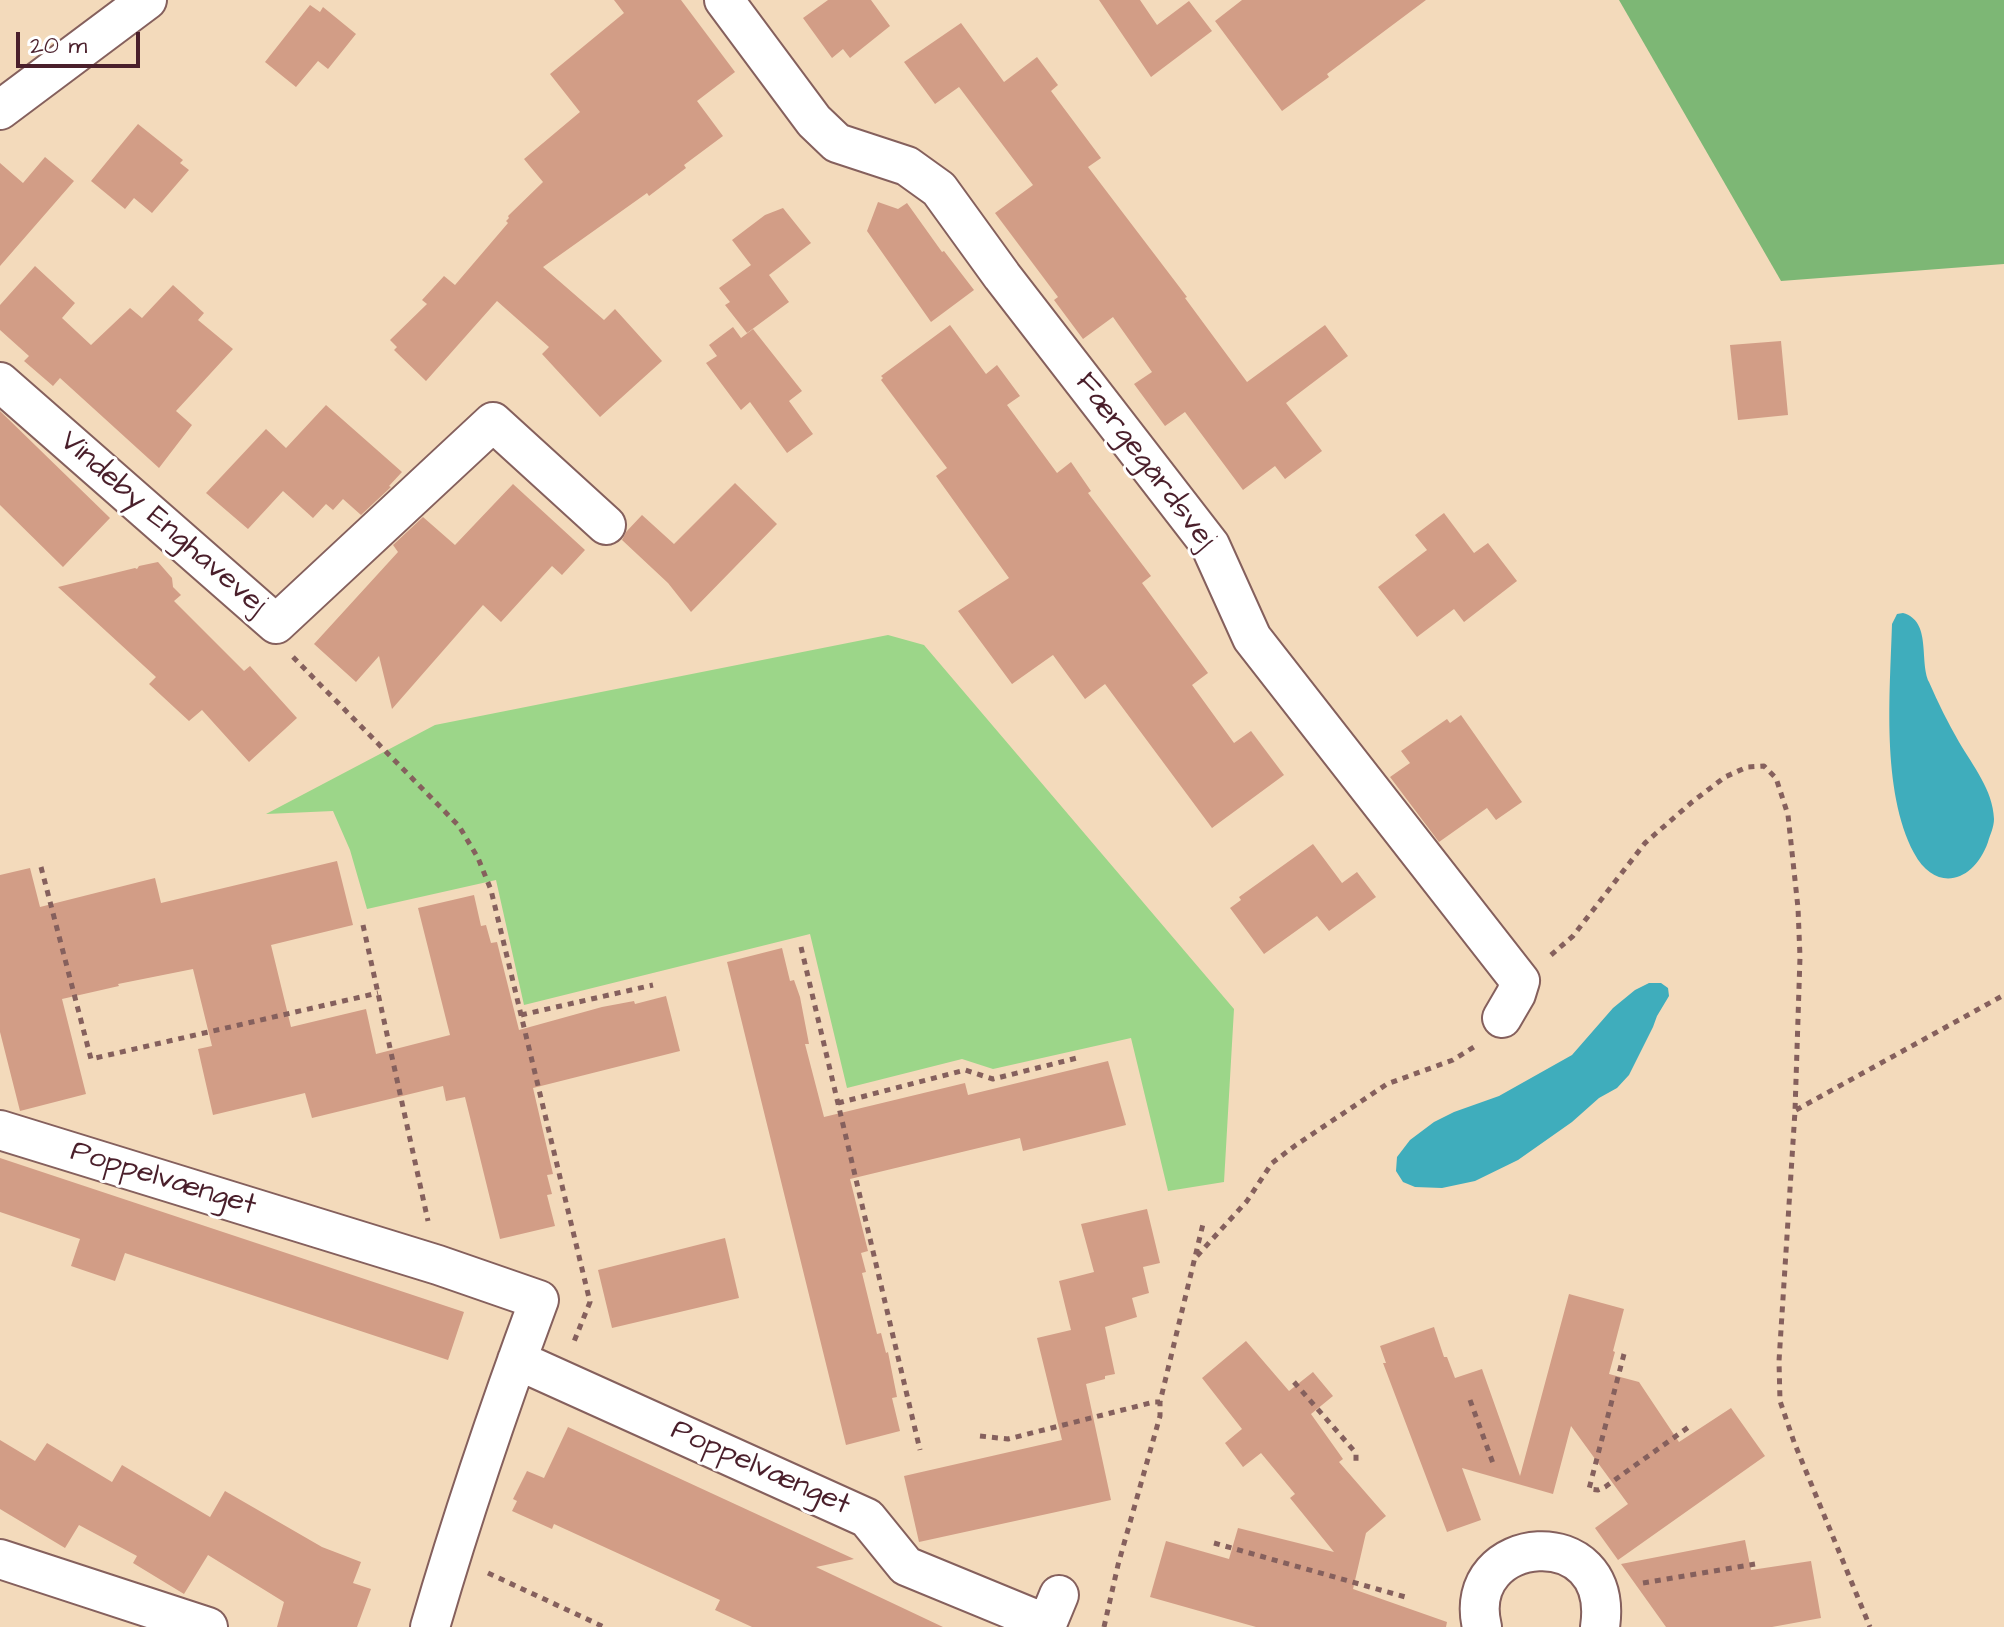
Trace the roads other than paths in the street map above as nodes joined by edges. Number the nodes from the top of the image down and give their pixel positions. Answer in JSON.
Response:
{"nodes":[{"id":1,"x":147,"y":0,"type":"edge"},
{"id":2,"x":724,"y":0,"type":"edge"},
{"id":3,"x":0,"y":110,"type":"edge"},
{"id":4,"x":0,"y":382,"type":"edge"},
{"id":5,"x":606,"y":525,"type":"dead end"},
{"id":6,"x":1502,"y":1018,"type":"road end"},
{"id":7,"x":0,"y":1130,"type":"edge"},
{"id":8,"x":517,"y":1360,"type":"junction"},
{"id":9,"x":0,"y":1559,"type":"edge"},
{"id":10,"x":1059,"y":1595,"type":"dead end"},
{"id":11,"x":208,"y":1627,"type":"edge"},
{"id":12,"x":430,"y":1627,"type":"edge"},
{"id":13,"x":1482,"y":1627,"type":"edge"},
{"id":14,"x":1600,"y":1627,"type":"edge"}],
"edges":[{"from":1,"to":3,"type":"street"},
{"from":2,"to":6,"type":"street","name":"Færgegårdsvej"},
{"from":4,"to":5,"type":"street","name":"Vindeby Enghavevej"},
{"from":7,"to":8,"type":"street","name":"Poppelvænget"},
{"from":8,"to":10,"type":"street","name":"Poppelvænget"},
{"from":8,"to":12,"type":"street","name":"Poppelvænget"},
{"from":9,"to":11,"type":"street"},
{"from":13,"to":14,"type":"street"}]}
